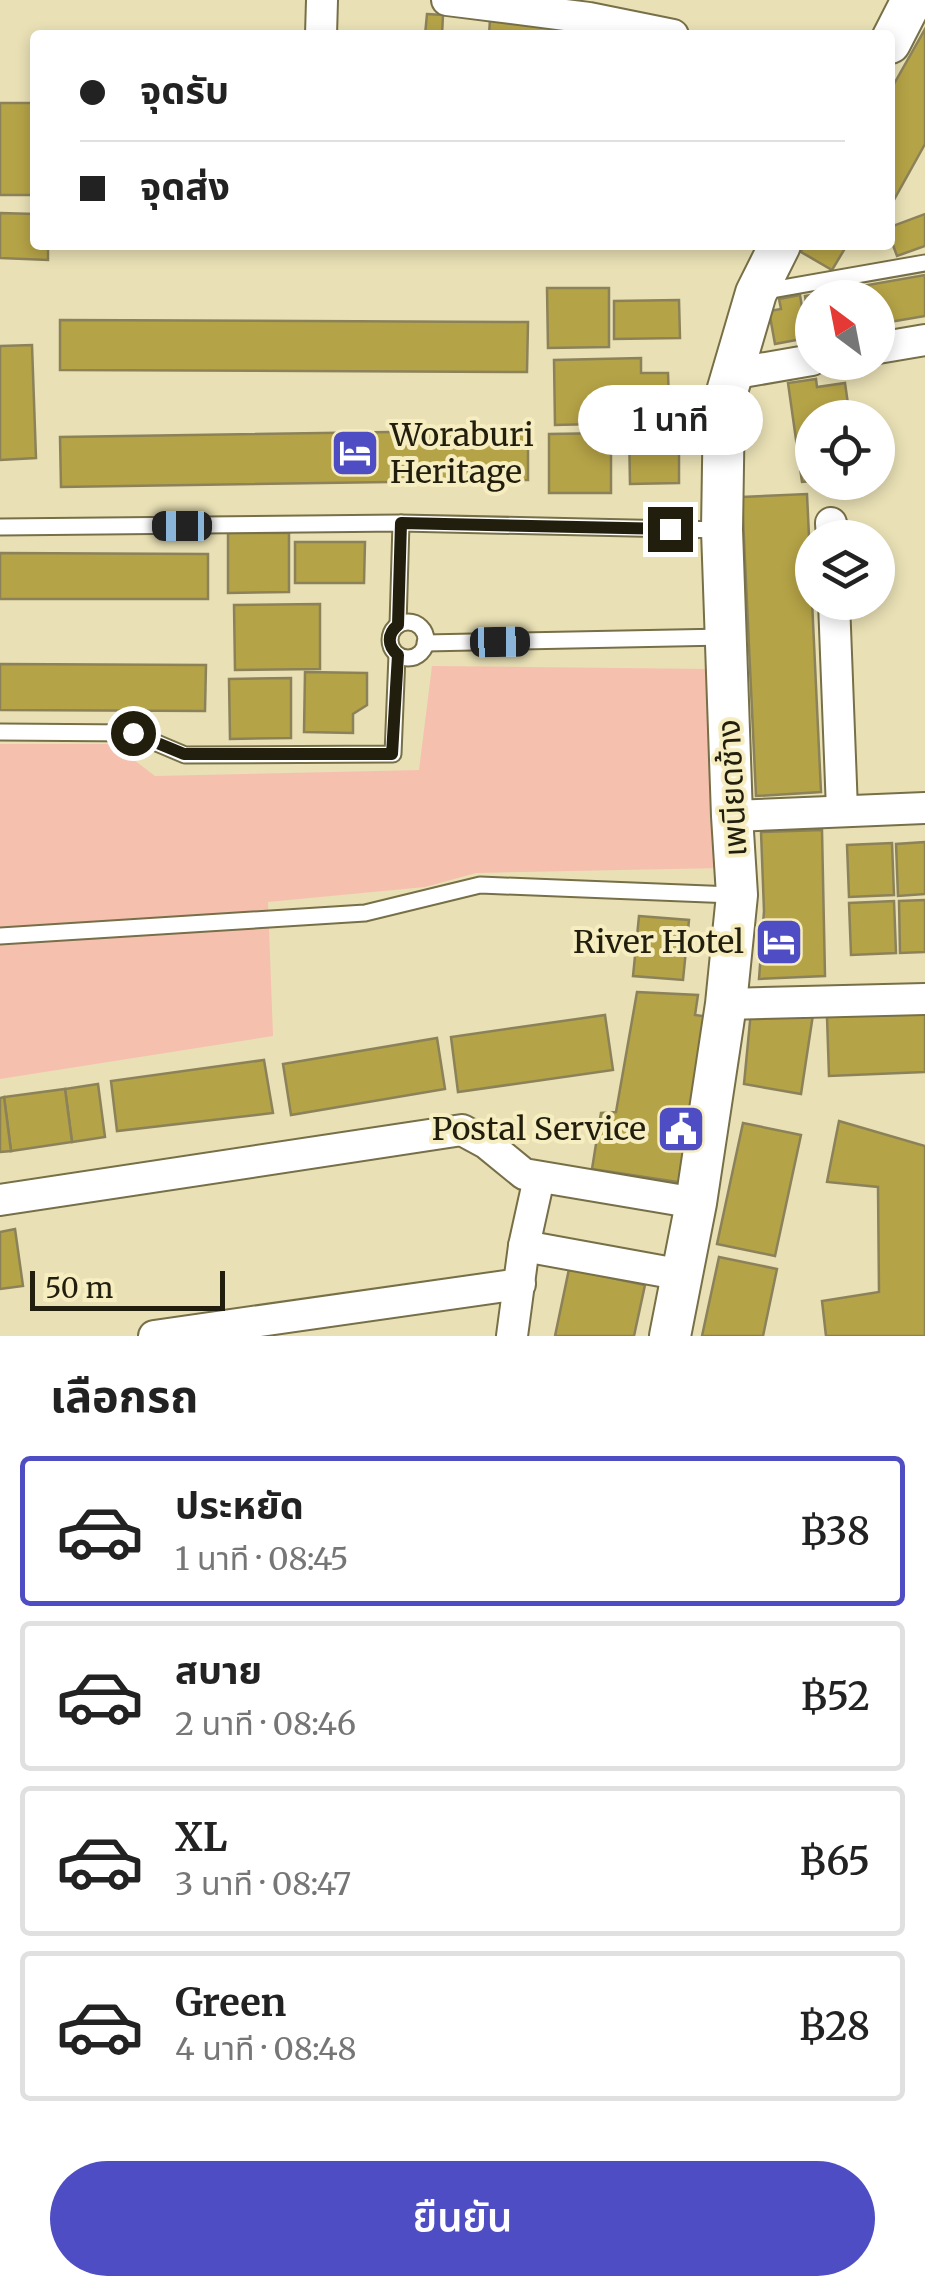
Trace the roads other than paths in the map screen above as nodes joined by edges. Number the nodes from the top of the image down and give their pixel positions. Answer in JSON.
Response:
{"nodes":[{"id":1,"x":322,"y":0,"type":"edge"},
{"id":2,"x":451,"y":0,"type":"edge"},
{"id":3,"x":912,"y":0,"type":"edge"},
{"id":4,"x":588,"y":26,"type":"edge"},
{"id":5,"x":321,"y":30,"type":"edge"},
{"id":6,"x":626,"y":30,"type":"edge"},
{"id":7,"x":895,"y":33,"type":"edge"},
{"id":8,"x":778,"y":250,"type":"edge"},
{"id":9,"x":925,"y":263,"type":"edge"},
{"id":10,"x":756,"y":293,"type":"junction"},
{"id":11,"x":925,"y":340,"type":"edge"},
{"id":12,"x":895,"y":345,"type":"edge"},
{"id":13,"x":795,"y":363,"type":"edge"},
{"id":14,"x":732,"y":374,"type":"junction"},
{"id":15,"x":401,"y":523,"type":"junction"},
{"id":16,"x":0,"y":528,"type":"edge"},
{"id":17,"x":722,"y":530,"type":"junction"},
{"id":18,"x":835,"y":620,"type":"edge"},
{"id":19,"x":398,"y":625,"type":"junction"},
{"id":20,"x":726,"y":637,"type":"junction"},
{"id":21,"x":426,"y":643,"type":"junction"},
{"id":22,"x":398,"y":655,"type":"junction"},
{"id":23,"x":0,"y":732,"type":"edge"},
{"id":24,"x":925,"y":808,"type":"edge"},
{"id":25,"x":842,"y":810,"type":"junction"},
{"id":26,"x":732,"y":816,"type":"junction"},
{"id":27,"x":738,"y":895,"type":"junction"},
{"id":28,"x":0,"y":936,"type":"edge"},
{"id":29,"x":925,"y":998,"type":"edge"},
{"id":30,"x":726,"y":1004,"type":"junction"},
{"id":31,"x":539,"y":1178,"type":"junction"},
{"id":32,"x":0,"y":1200,"type":"edge"},
{"id":33,"x":696,"y":1204,"type":"junction"},
{"id":34,"x":524,"y":1246,"type":"junction"},
{"id":35,"x":682,"y":1275,"type":"junction"},
{"id":36,"x":520,"y":1284,"type":"junction"},
{"id":37,"x":154,"y":1336,"type":"edge"},
{"id":38,"x":512,"y":1336,"type":"edge"},
{"id":39,"x":670,"y":1336,"type":"edge"}],
"edges":[{"from":1,"to":5,"type":"street"},
{"from":2,"to":4,"type":"street"},
{"from":3,"to":7,"type":"street"},
{"from":4,"to":6,"type":"street"},
{"from":8,"to":10,"type":"street","name":"เพนียดช้าง"},
{"from":9,"to":10,"type":"lane"},
{"from":10,"to":14,"type":"street","name":"เพนียดช้าง"},
{"from":11,"to":12,"type":"street"},
{"from":13,"to":14,"type":"street"},
{"from":14,"to":17,"type":"street","name":"เพนียดช้าง"},
{"from":15,"to":16,"type":"lane"},
{"from":15,"to":17,"type":"lane"},
{"from":15,"to":19,"type":"lane"},
{"from":17,"to":20,"type":"street","name":"เพนียดช้าง"},
{"from":18,"to":25,"type":"street"},
{"from":19,"to":21,"type":"lane"},
{"from":19,"to":22,"type":"lane"},
{"from":20,"to":21,"type":"lane"},
{"from":20,"to":26,"type":"street","name":"เพนียดช้าง"},
{"from":21,"to":22,"type":"lane"},
{"from":22,"to":23,"type":"lane"},
{"from":24,"to":25,"type":"street"},
{"from":25,"to":26,"type":"street"},
{"from":26,"to":27,"type":"street","name":"เพนียดช้าง"},
{"from":27,"to":28,"type":"lane"},
{"from":27,"to":30,"type":"street","name":"เพนียดช้าง"},
{"from":29,"to":30,"type":"street"},
{"from":30,"to":33,"type":"street","name":"เพนียดช้าง"},
{"from":31,"to":32,"type":"street"},
{"from":31,"to":33,"type":"street"},
{"from":31,"to":34,"type":"street"},
{"from":33,"to":35,"type":"street","name":"เพนียดช้าง"},
{"from":34,"to":35,"type":"street"},
{"from":34,"to":36,"type":"street"},
{"from":35,"to":39,"type":"street","name":"เพนียดช้าง"},
{"from":36,"to":37,"type":"street"},
{"from":36,"to":38,"type":"street"}]}
